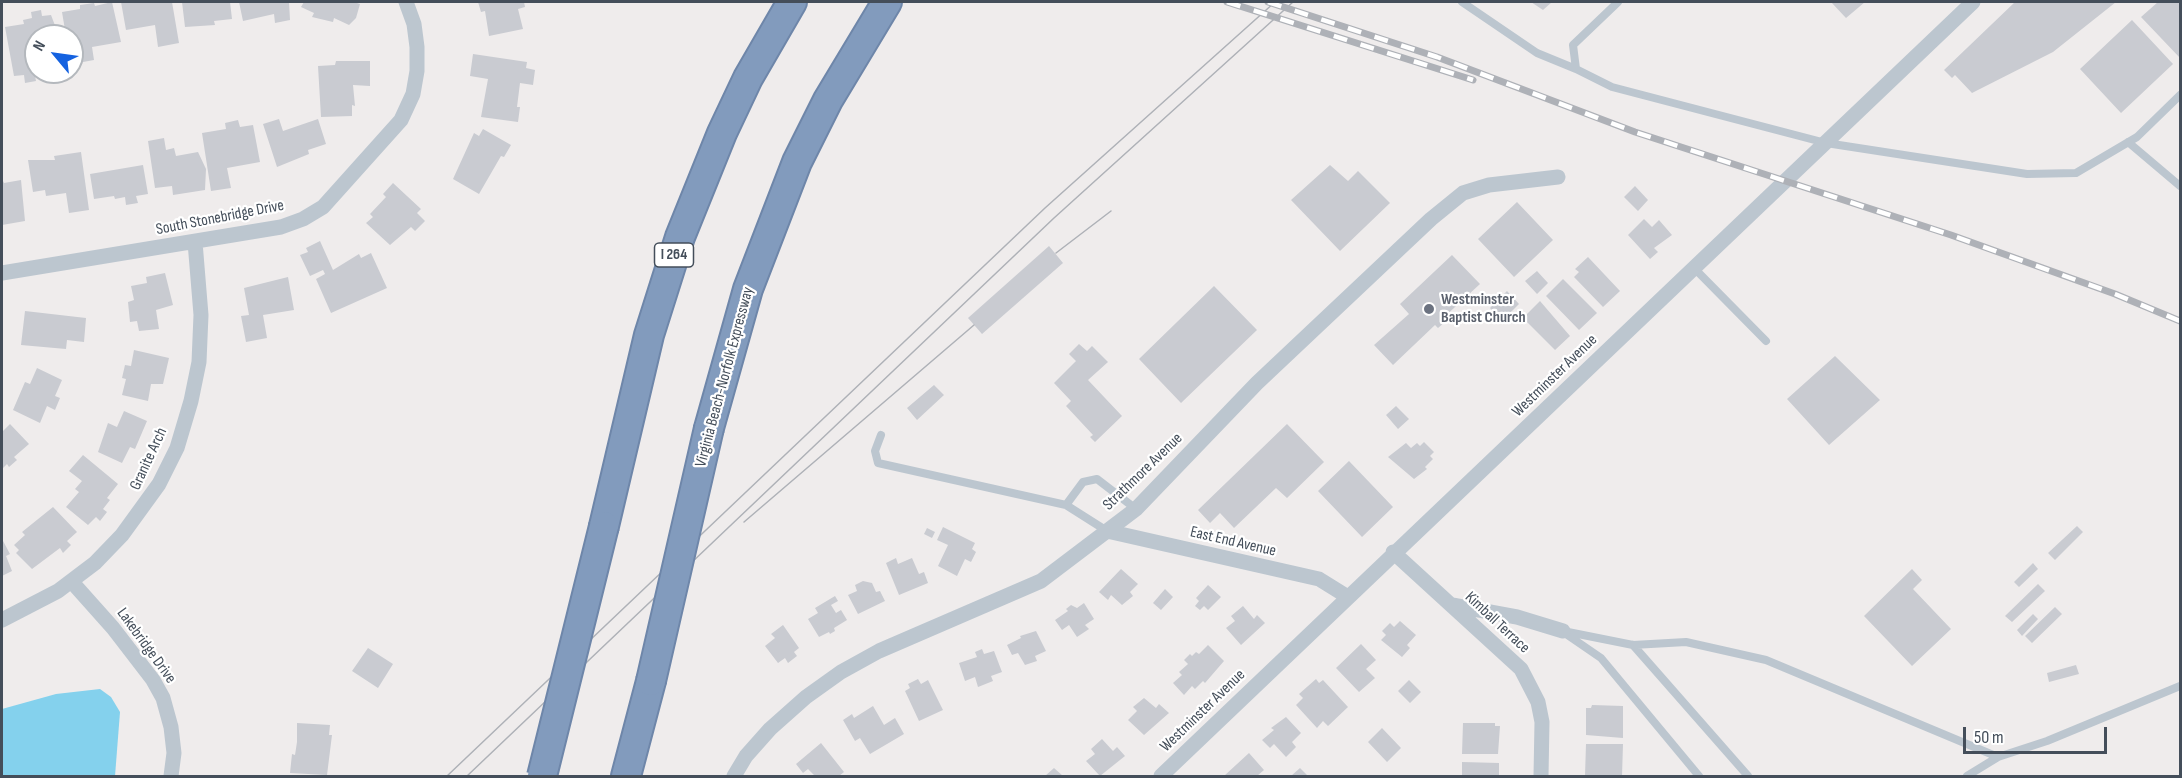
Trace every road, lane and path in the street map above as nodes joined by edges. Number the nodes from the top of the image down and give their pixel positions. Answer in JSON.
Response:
{"nodes":[{"id":1,"x":406,"y":2,"type":"edge"},
{"id":2,"x":792,"y":2,"type":"edge"},
{"id":3,"x":887,"y":2,"type":"edge"},
{"id":4,"x":1462,"y":2,"type":"edge"},
{"id":5,"x":1618,"y":2,"type":"edge"},
{"id":6,"x":1973,"y":2,"type":"edge"},
{"id":7,"x":1576,"y":69,"type":"junction"},
{"id":8,"x":2181,"y":95,"type":"edge"},
{"id":9,"x":2128,"y":142,"type":"junction"},
{"id":10,"x":1826,"y":143,"type":"junction"},
{"id":11,"x":1558,"y":177,"type":"dead end"},
{"id":12,"x":2181,"y":186,"type":"edge"},
{"id":13,"x":195,"y":242,"type":"junction"},
{"id":14,"x":1694,"y":268,"type":"junction"},
{"id":15,"x":2,"y":273,"type":"edge"},
{"id":16,"x":1766,"y":341,"type":"dead end"},
{"id":17,"x":881,"y":435,"type":"dead end"},
{"id":18,"x":1065,"y":505,"type":"junction"},
{"id":19,"x":1136,"y":509,"type":"junction"},
{"id":20,"x":1107,"y":531,"type":"junction"},
{"id":21,"x":1393,"y":552,"type":"junction"},
{"id":22,"x":72,"y":582,"type":"junction"},
{"id":23,"x":1347,"y":597,"type":"junction"},
{"id":24,"x":1452,"y":605,"type":"junction"},
{"id":25,"x":2,"y":620,"type":"edge"},
{"id":26,"x":1563,"y":631,"type":"junction"},
{"id":27,"x":1633,"y":645,"type":"junction"},
{"id":28,"x":2181,"y":686,"type":"edge"},
{"id":29,"x":1998,"y":757,"type":"junction"},
{"id":30,"x":171,"y":777,"type":"edge"},
{"id":31,"x":542,"y":777,"type":"edge"},
{"id":32,"x":626,"y":777,"type":"edge"},
{"id":33,"x":734,"y":777,"type":"edge"},
{"id":34,"x":1161,"y":777,"type":"edge"},
{"id":35,"x":1541,"y":777,"type":"edge"},
{"id":36,"x":1699,"y":777,"type":"edge"},
{"id":37,"x":1748,"y":777,"type":"edge"},
{"id":38,"x":1967,"y":777,"type":"edge"}],
"edges":[{"from":1,"to":13,"type":"street","name":"South Stonebridge Drive"},
{"from":2,"to":31,"type":"highway","number":"I 264","bridge":true},
{"from":3,"to":32,"type":"highway","name":"Virginia Beach-Norfolk Expressway","bridge":true},
{"from":4,"to":7,"type":"lane"},
{"from":5,"to":7,"type":"lane"},
{"from":6,"to":10,"type":"street","name":"Westminster Avenue"},
{"from":7,"to":10,"type":"lane"},
{"from":8,"to":9,"type":"lane"},
{"from":9,"to":10,"type":"lane"},
{"from":9,"to":12,"type":"lane"},
{"from":10,"to":14,"type":"street","name":"Westminster Avenue"},
{"from":11,"to":19,"type":"street","name":"Strathmore Avenue"},
{"from":13,"to":15,"type":"street","name":"South Stonebridge Drive"},
{"from":13,"to":22,"type":"street","name":"Granite Arch"},
{"from":14,"to":16,"type":"lane"},
{"from":14,"to":21,"type":"street","name":"Westminster Avenue"},
{"from":17,"to":18,"type":"lane"},
{"from":18,"to":19,"type":"lane"},
{"from":18,"to":20,"type":"lane"},
{"from":19,"to":20,"type":"street","name":"Strathmore Avenue"},
{"from":20,"to":23,"type":"street","name":"East End Avenue"},
{"from":20,"to":33,"type":"street","name":"Strathmore Avenue"},
{"from":21,"to":23,"type":"street","name":"Westminster Avenue"},
{"from":21,"to":24,"type":"street","name":"Kimball Terrace"},
{"from":22,"to":25,"type":"street","name":"Granite Arch"},
{"from":22,"to":30,"type":"street","name":"Lakebridge Drive"},
{"from":23,"to":34,"type":"street","name":"Westminster Avenue"},
{"from":24,"to":26,"type":"street"},
{"from":24,"to":35,"type":"street","name":"Kimball Terrace"},
{"from":26,"to":27,"type":"lane"},
{"from":26,"to":36,"type":"lane"},
{"from":27,"to":29,"type":"lane"},
{"from":27,"to":37,"type":"lane"},
{"from":28,"to":29,"type":"lane"},
{"from":29,"to":38,"type":"lane"}]}
